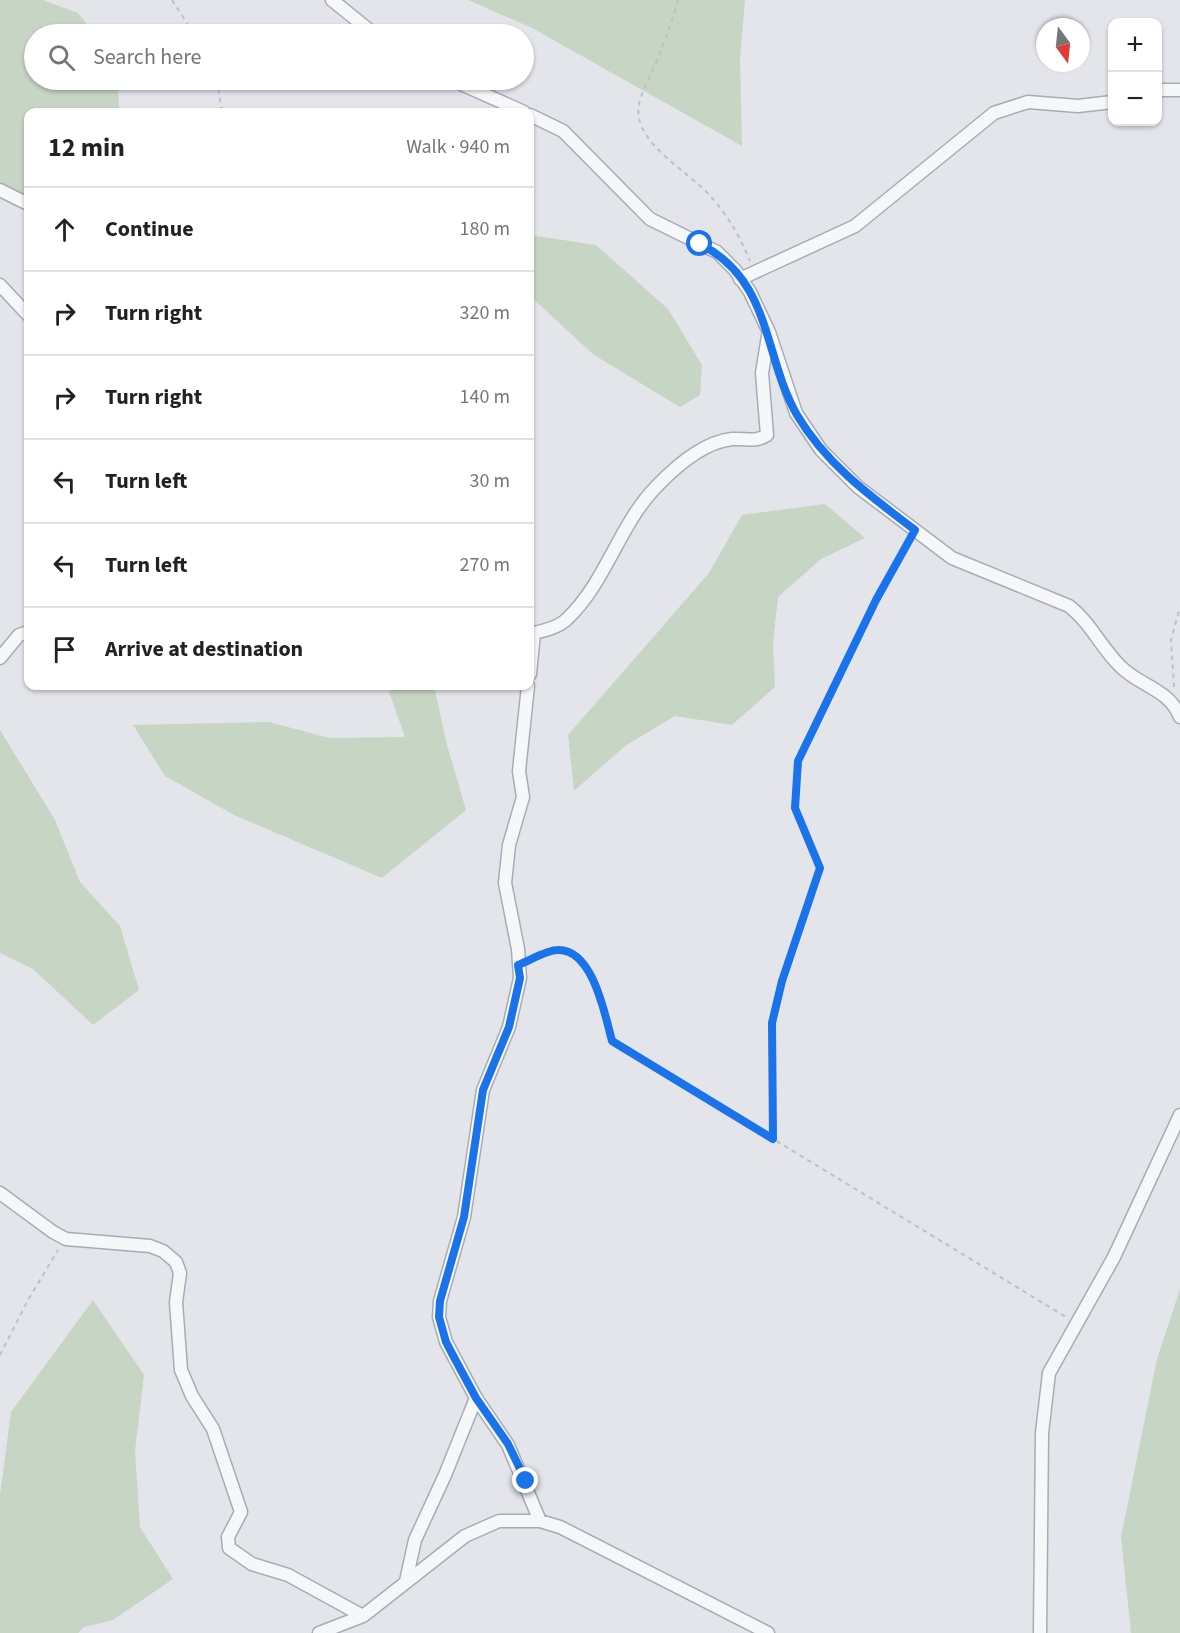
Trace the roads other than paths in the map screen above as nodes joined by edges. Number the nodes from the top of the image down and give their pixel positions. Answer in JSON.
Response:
{"nodes":[{"id":1,"x":332,"y":0,"type":"edge"},
{"id":2,"x":362,"y":24,"type":"edge"},
{"id":3,"x":474,"y":90,"type":"edge"},
{"id":4,"x":1162,"y":90,"type":"edge"},
{"id":5,"x":1180,"y":90,"type":"edge"},
{"id":6,"x":1108,"y":103,"type":"edge"},
{"id":7,"x":515,"y":108,"type":"edge"},
{"id":8,"x":534,"y":117,"type":"edge"},
{"id":9,"x":0,"y":190,"type":"edge"},
{"id":10,"x":24,"y":202,"type":"edge"},
{"id":11,"x":740,"y":279,"type":"junction"},
{"id":12,"x":0,"y":285,"type":"edge"},
{"id":13,"x":24,"y":311,"type":"edge"},
{"id":14,"x":769,"y":332,"type":"junction"},
{"id":15,"x":534,"y":632,"type":"edge"},
{"id":16,"x":24,"y":633,"type":"edge"},
{"id":17,"x":0,"y":658,"type":"edge"},
{"id":18,"x":528,"y":690,"type":"edge"},
{"id":19,"x":1180,"y":717,"type":"edge"},
{"id":20,"x":1180,"y":1115,"type":"edge"},
{"id":21,"x":0,"y":1193,"type":"edge"},
{"id":22,"x":476,"y":1398,"type":"junction"},
{"id":23,"x":540,"y":1521,"type":"junction"},
{"id":24,"x":406,"y":1581,"type":"junction"},
{"id":25,"x":363,"y":1616,"type":"junction"},
{"id":26,"x":319,"y":1633,"type":"edge"},
{"id":27,"x":768,"y":1633,"type":"edge"},
{"id":28,"x":1041,"y":1633,"type":"edge"}],
"edges":[{"from":1,"to":2,"type":"street"},
{"from":3,"to":7,"type":"street"},
{"from":4,"to":5,"type":"street"},
{"from":6,"to":11,"type":"street"},
{"from":8,"to":11,"type":"street"},
{"from":9,"to":10,"type":"street"},
{"from":11,"to":14,"type":"street"},
{"from":12,"to":13,"type":"street"},
{"from":14,"to":15,"type":"street"},
{"from":14,"to":19,"type":"street"},
{"from":16,"to":17,"type":"street"},
{"from":18,"to":22,"type":"street"},
{"from":20,"to":28,"type":"street"},
{"from":21,"to":25,"type":"street"},
{"from":22,"to":23,"type":"street"},
{"from":22,"to":24,"type":"street"},
{"from":23,"to":24,"type":"street"},
{"from":23,"to":27,"type":"street"},
{"from":24,"to":25,"type":"street"},
{"from":25,"to":26,"type":"street"}]}
